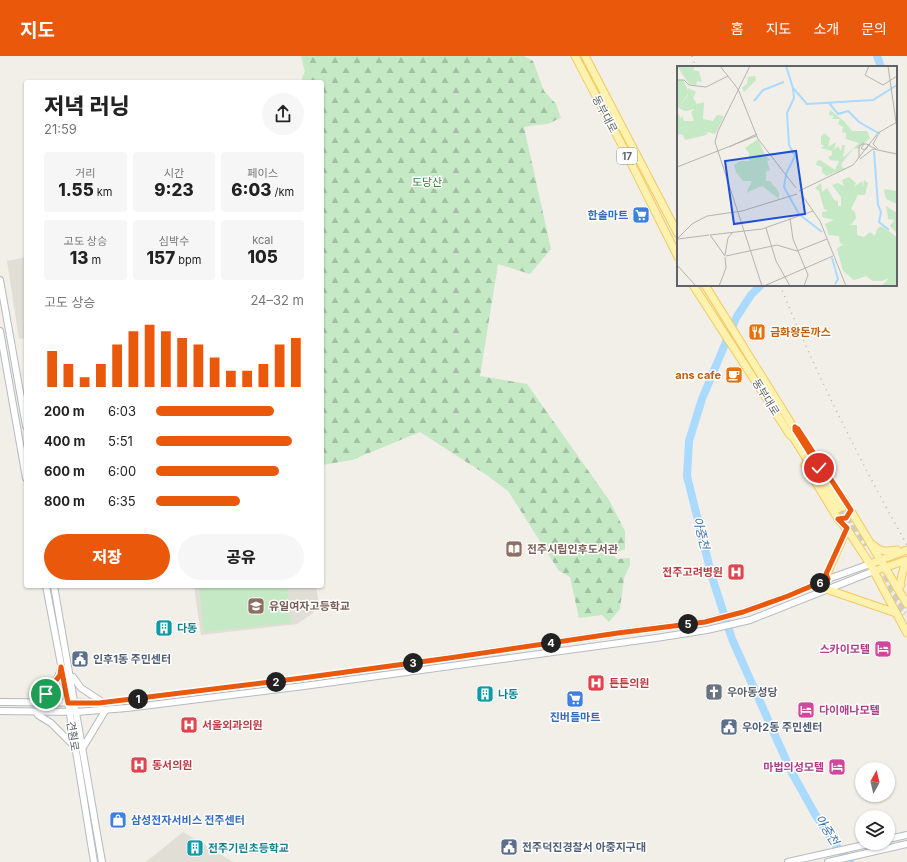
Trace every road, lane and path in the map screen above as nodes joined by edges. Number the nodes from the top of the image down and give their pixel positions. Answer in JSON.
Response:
{"nodes":[{"id":1,"x":575,"y":56,"type":"edge"},
{"id":2,"x":585,"y":56,"type":"edge"},
{"id":3,"x":677,"y":232,"type":"edge"},
{"id":4,"x":677,"y":256,"type":"edge"},
{"id":5,"x":0,"y":280,"type":"edge"},
{"id":6,"x":694,"y":286,"type":"edge"},
{"id":7,"x":706,"y":286,"type":"edge"},
{"id":8,"x":0,"y":331,"type":"edge"},
{"id":9,"x":24,"y":415,"type":"edge"},
{"id":10,"x":795,"y":427,"type":"junction"},
{"id":11,"x":790,"y":435,"type":"junction"},
{"id":12,"x":24,"y":467,"type":"edge"},
{"id":13,"x":851,"y":510,"type":"junction"},
{"id":14,"x":838,"y":519,"type":"junction"},
{"id":15,"x":847,"y":528,"type":"junction"},
{"id":16,"x":870,"y":545,"type":"junction"},
{"id":17,"x":903,"y":552,"type":"edge"},
{"id":18,"x":880,"y":560,"type":"junction"},
{"id":19,"x":905,"y":561,"type":"edge"},
{"id":20,"x":870,"y":564,"type":"junction"},
{"id":21,"x":886,"y":567,"type":"junction"},
{"id":22,"x":874,"y":571,"type":"junction"},
{"id":23,"x":828,"y":579,"type":"junction"},
{"id":24,"x":46,"y":588,"type":"edge"},
{"id":25,"x":54,"y":588,"type":"edge"},
{"id":26,"x":897,"y":588,"type":"junction"},
{"id":27,"x":826,"y":590,"type":"junction"},
{"id":28,"x":907,"y":604,"type":"edge"},
{"id":29,"x":899,"y":614,"type":"junction"},
{"id":30,"x":907,"y":624,"type":"edge"},
{"id":31,"x":907,"y":633,"type":"edge"},
{"id":32,"x":61,"y":667,"type":"junction"},
{"id":33,"x":70,"y":677,"type":"junction"},
{"id":34,"x":0,"y":702,"type":"edge"},
{"id":35,"x":36,"y":703,"type":"junction"},
{"id":36,"x":71,"y":703,"type":"junction"},
{"id":37,"x":104,"y":703,"type":"junction"},
{"id":38,"x":0,"y":711,"type":"edge"},
{"id":39,"x":105,"y":711,"type":"junction"},
{"id":40,"x":37,"y":712,"type":"junction"},
{"id":41,"x":72,"y":712,"type":"junction"},
{"id":42,"x":75,"y":744,"type":"junction"},
{"id":43,"x":82,"y":749,"type":"junction"},
{"id":44,"x":907,"y":835,"type":"edge"},
{"id":45,"x":895,"y":838,"type":"edge"},
{"id":46,"x":907,"y":844,"type":"edge"},
{"id":47,"x":855,"y":847,"type":"edge"},
{"id":48,"x":94,"y":862,"type":"edge"},
{"id":49,"x":102,"y":862,"type":"edge"},
{"id":50,"x":788,"y":862,"type":"edge"},
{"id":51,"x":829,"y":862,"type":"edge"}],
"edges":[{"from":1,"to":4,"type":"main road","name":"동부대로","number":"17"},
{"from":2,"to":3,"type":"main road","name":"동부대로","number":"17"},
{"from":5,"to":9,"type":"street"},
{"from":6,"to":11,"type":"main road","name":"동부대로"},
{"from":7,"to":10,"type":"main road","name":"동부대로"},
{"from":8,"to":12,"type":"street"},
{"from":10,"to":11,"type":"main road","name":"동부대로"},
{"from":10,"to":13,"type":"main road"},
{"from":11,"to":14,"type":"main road"},
{"from":13,"to":14,"type":"main road"},
{"from":13,"to":16,"type":"main road"},
{"from":14,"to":15,"type":"main road"},
{"from":15,"to":20,"type":"main road"},
{"from":15,"to":23,"type":"main road"},
{"from":16,"to":17,"type":"main road"},
{"from":16,"to":18,"type":"main road"},
{"from":17,"to":18,"type":"main road"},
{"from":18,"to":20,"type":"main road"},
{"from":18,"to":21,"type":"main road"},
{"from":19,"to":21,"type":"main road"},
{"from":19,"to":26,"type":"main road"},
{"from":20,"to":22,"type":"main road"},
{"from":20,"to":23,"type":"street"},
{"from":21,"to":22,"type":"main road"},
{"from":21,"to":26,"type":"main road"},
{"from":22,"to":27,"type":"street"},
{"from":22,"to":29,"type":"main road"},
{"from":23,"to":37,"type":"street"},
{"from":24,"to":32,"type":"street","name":"견훤로"},
{"from":25,"to":33,"type":"street","name":"견훤로"},
{"from":26,"to":28,"type":"main road"},
{"from":27,"to":29,"type":"main road"},
{"from":27,"to":39,"type":"street"},
{"from":28,"to":29,"type":"main road"},
{"from":29,"to":30,"type":"main road"},
{"from":29,"to":31,"type":"main road"},
{"from":32,"to":35,"type":"street"},
{"from":32,"to":36,"type":"street","name":"견훤로"},
{"from":33,"to":36,"type":"street","name":"견훤로"},
{"from":33,"to":37,"type":"street"},
{"from":34,"to":35,"type":"street"},
{"from":35,"to":36,"type":"street"},
{"from":36,"to":37,"type":"street"},
{"from":36,"to":41,"type":"street","name":"견훤로"},
{"from":38,"to":40,"type":"street"},
{"from":39,"to":41,"type":"street"},
{"from":39,"to":43,"type":"street"},
{"from":40,"to":41,"type":"street"},
{"from":40,"to":42,"type":"street"},
{"from":41,"to":42,"type":"street","name":"견훤로"},
{"from":41,"to":43,"type":"street","name":"견훤로"},
{"from":42,"to":48,"type":"street","name":"견훤로"},
{"from":43,"to":49,"type":"street","name":"견훤로"},
{"from":44,"to":45,"type":"street"},
{"from":46,"to":51,"type":"street"},
{"from":47,"to":50,"type":"street"}]}
